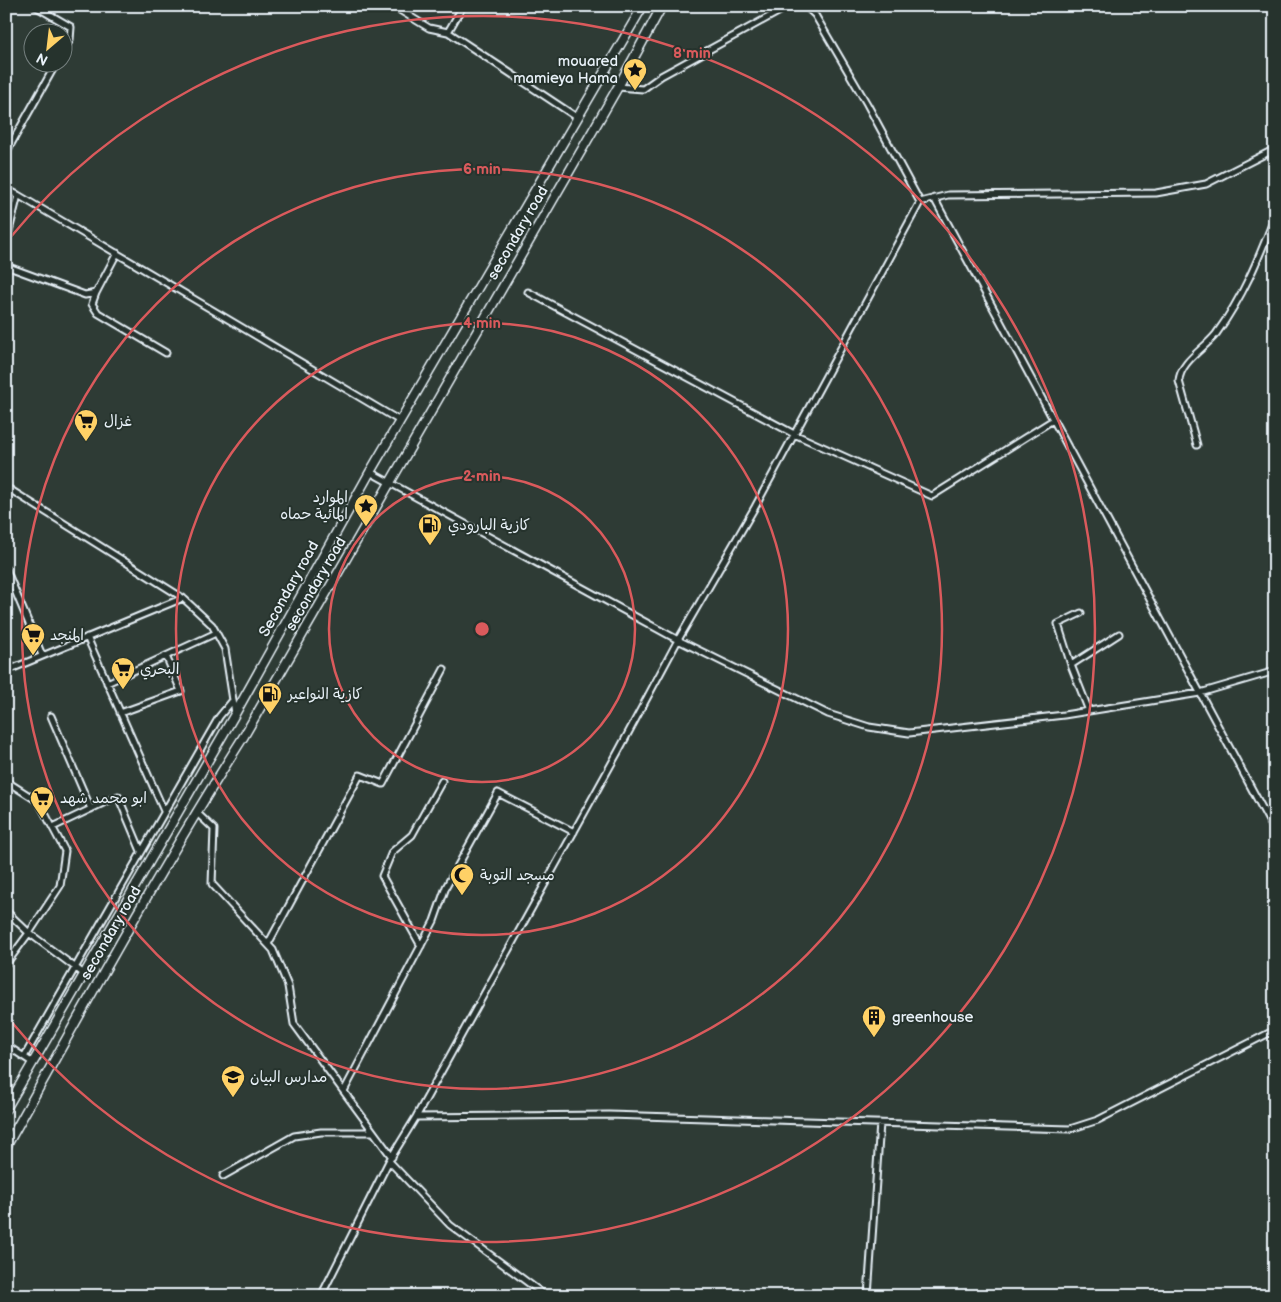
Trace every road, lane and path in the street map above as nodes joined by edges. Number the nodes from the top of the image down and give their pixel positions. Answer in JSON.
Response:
{"nodes":[{"id":1,"x":35,"y":6,"type":"edge"},
{"id":2,"x":393,"y":6,"type":"edge"},
{"id":3,"x":463,"y":6,"type":"edge"},
{"id":4,"x":643,"y":6,"type":"edge"},
{"id":5,"x":662,"y":6,"type":"edge"},
{"id":6,"x":789,"y":6,"type":"edge"},
{"id":7,"x":805,"y":6,"type":"edge"},
{"id":8,"x":62,"y":22,"type":"edge"},
{"id":9,"x":448,"y":32,"type":"junction"},
{"id":10,"x":51,"y":72,"type":"edge"},
{"id":11,"x":618,"y":87,"type":"junction"},
{"id":12,"x":578,"y":118,"type":"junction"},
{"id":13,"x":1275,"y":149,"type":"edge"},
{"id":14,"x":6,"y":153,"type":"edge"},
{"id":15,"x":6,"y":189,"type":"edge"},
{"id":16,"x":18,"y":195,"type":"junction"},
{"id":17,"x":934,"y":198,"type":"junction"},
{"id":18,"x":920,"y":202,"type":"junction"},
{"id":19,"x":1275,"y":216,"type":"edge"},
{"id":20,"x":6,"y":243,"type":"edge"},
{"id":21,"x":117,"y":254,"type":"junction"},
{"id":22,"x":6,"y":266,"type":"edge"},
{"id":23,"x":528,"y":292,"type":"dead end"},
{"id":24,"x":96,"y":293,"type":"junction"},
{"id":25,"x":166,"y":353,"type":"dead end"},
{"id":26,"x":1053,"y":420,"type":"junction"},
{"id":27,"x":400,"y":421,"type":"junction"},
{"id":28,"x":794,"y":434,"type":"junction"},
{"id":29,"x":1197,"y":445,"type":"dead end"},
{"id":30,"x":370,"y":472,"type":"junction"},
{"id":31,"x":390,"y":483,"type":"junction"},
{"id":32,"x":6,"y":487,"type":"edge"},
{"id":33,"x":6,"y":569,"type":"edge"},
{"id":34,"x":183,"y":598,"type":"junction"},
{"id":35,"x":1081,"y":613,"type":"dead end"},
{"id":36,"x":216,"y":633,"type":"junction"},
{"id":37,"x":1119,"y":634,"type":"dead end"},
{"id":38,"x":87,"y":637,"type":"junction"},
{"id":39,"x":678,"y":640,"type":"junction"},
{"id":40,"x":42,"y":655,"type":"junction"},
{"id":41,"x":166,"y":656,"type":"junction"},
{"id":42,"x":1071,"y":665,"type":"junction"},
{"id":43,"x":444,"y":669,"type":"dead end"},
{"id":44,"x":6,"y":670,"type":"edge"},
{"id":45,"x":1275,"y":671,"type":"edge"},
{"id":46,"x":107,"y":682,"type":"junction"},
{"id":47,"x":1200,"y":694,"type":"junction"},
{"id":48,"x":233,"y":700,"type":"junction"},
{"id":49,"x":1089,"y":711,"type":"junction"},
{"id":50,"x":120,"y":713,"type":"junction"},
{"id":51,"x":235,"y":714,"type":"junction"},
{"id":52,"x":51,"y":716,"type":"dead end"},
{"id":53,"x":6,"y":730,"type":"edge"},
{"id":54,"x":6,"y":736,"type":"edge"},
{"id":55,"x":6,"y":780,"type":"edge"},
{"id":56,"x":442,"y":781,"type":"dead end"},
{"id":57,"x":91,"y":809,"type":"junction"},
{"id":58,"x":164,"y":811,"type":"junction"},
{"id":59,"x":196,"y":812,"type":"junction"},
{"id":60,"x":53,"y":828,"type":"junction"},
{"id":61,"x":574,"y":832,"type":"junction"},
{"id":62,"x":1275,"y":832,"type":"edge"},
{"id":63,"x":141,"y":852,"type":"junction"},
{"id":64,"x":6,"y":911,"type":"edge"},
{"id":65,"x":30,"y":933,"type":"junction"},
{"id":66,"x":268,"y":944,"type":"junction"},
{"id":67,"x":421,"y":946,"type":"junction"},
{"id":68,"x":6,"y":964,"type":"edge"},
{"id":69,"x":75,"y":968,"type":"junction"},
{"id":70,"x":84,"y":974,"type":"junction"},
{"id":71,"x":1275,"y":1030,"type":"edge"},
{"id":72,"x":6,"y":1045,"type":"edge"},
{"id":73,"x":24,"y":1057,"type":"junction"},
{"id":74,"x":33,"y":1063,"type":"junction"},
{"id":75,"x":344,"y":1090,"type":"junction"},
{"id":76,"x":6,"y":1109,"type":"edge"},
{"id":77,"x":416,"y":1117,"type":"junction"},
{"id":78,"x":880,"y":1123,"type":"junction"},
{"id":79,"x":372,"y":1132,"type":"junction"},
{"id":80,"x":6,"y":1147,"type":"edge"},
{"id":81,"x":390,"y":1159,"type":"junction"},
{"id":82,"x":223,"y":1176,"type":"dead end"},
{"id":83,"x":321,"y":1296,"type":"edge"},
{"id":84,"x":546,"y":1296,"type":"edge"},
{"id":85,"x":868,"y":1296,"type":"edge"}],
"edges":[{"from":1,"to":8,"type":"street"},
{"from":2,"to":9,"type":"street"},
{"from":3,"to":9,"type":"street"},
{"from":4,"to":12,"type":"main road","name":"Secondary road"},
{"from":5,"to":11,"type":"main road","name":"secondary road"},
{"from":6,"to":11,"type":"street"},
{"from":7,"to":18,"type":"street"},
{"from":9,"to":12,"type":"street"},
{"from":10,"to":14,"type":"street"},
{"from":11,"to":31,"type":"main road","name":"secondary road"},
{"from":12,"to":27,"type":"main road","name":"Secondary road"},
{"from":13,"to":17,"type":"street"},
{"from":15,"to":16,"type":"street"},
{"from":16,"to":20,"type":"street"},
{"from":16,"to":21,"type":"street"},
{"from":17,"to":18,"type":"street"},
{"from":17,"to":26,"type":"street"},
{"from":18,"to":28,"type":"street"},
{"from":19,"to":29,"type":"street"},
{"from":21,"to":24,"type":"street"},
{"from":21,"to":27,"type":"street"},
{"from":22,"to":24,"type":"street"},
{"from":23,"to":28,"type":"street"},
{"from":24,"to":25,"type":"street"},
{"from":26,"to":28,"type":"street"},
{"from":26,"to":47,"type":"street"},
{"from":27,"to":30,"type":"main road","name":"Secondary road"},
{"from":28,"to":39,"type":"street"},
{"from":30,"to":31,"type":"street"},
{"from":30,"to":51,"type":"main road","name":"Secondary road"},
{"from":31,"to":39,"type":"street"},
{"from":31,"to":59,"type":"main road","name":"secondary road"},
{"from":32,"to":34,"type":"street"},
{"from":33,"to":40,"type":"street"},
{"from":34,"to":36,"type":"street"},
{"from":34,"to":38,"type":"street"},
{"from":35,"to":42,"type":"street"},
{"from":36,"to":41,"type":"street"},
{"from":36,"to":48,"type":"street"},
{"from":37,"to":42,"type":"street"},
{"from":38,"to":40,"type":"street"},
{"from":38,"to":46,"type":"street"},
{"from":39,"to":49,"type":"street"},
{"from":39,"to":61,"type":"street"},
{"from":40,"to":44,"type":"street"},
{"from":41,"to":46,"type":"street"},
{"from":41,"to":50,"type":"street"},
{"from":42,"to":49,"type":"street"},
{"from":43,"to":66,"type":"street"},
{"from":45,"to":47,"type":"street"},
{"from":46,"to":50,"type":"street"},
{"from":47,"to":49,"type":"street"},
{"from":47,"to":62,"type":"street"},
{"from":48,"to":51,"type":"street"},
{"from":48,"to":58,"type":"street"},
{"from":50,"to":58,"type":"street"},
{"from":51,"to":70,"type":"main road","name":"Secondary road"},
{"from":52,"to":57,"type":"street"},
{"from":53,"to":54,"type":"street"},
{"from":55,"to":60,"type":"street"},
{"from":56,"to":67,"type":"street"},
{"from":57,"to":60,"type":"street"},
{"from":57,"to":63,"type":"street"},
{"from":58,"to":63,"type":"street"},
{"from":59,"to":66,"type":"street"},
{"from":59,"to":80,"type":"main road","name":"secondary road"},
{"from":60,"to":65,"type":"street"},
{"from":61,"to":67,"type":"street"},
{"from":61,"to":77,"type":"street"},
{"from":63,"to":69,"type":"street"},
{"from":64,"to":65,"type":"street"},
{"from":65,"to":68,"type":"street"},
{"from":65,"to":69,"type":"street"},
{"from":66,"to":75,"type":"street"},
{"from":67,"to":75,"type":"street"},
{"from":69,"to":70,"type":"street"},
{"from":69,"to":73,"type":"street"},
{"from":70,"to":74,"type":"main road","name":"Secondary road"},
{"from":71,"to":78,"type":"street"},
{"from":72,"to":73,"type":"street"},
{"from":73,"to":74,"type":"street"},
{"from":74,"to":76,"type":"main road","name":"Secondary road"},
{"from":75,"to":79,"type":"street"},
{"from":77,"to":78,"type":"street"},
{"from":77,"to":81,"type":"street"},
{"from":78,"to":85,"type":"street"},
{"from":79,"to":81,"type":"street"},
{"from":79,"to":82,"type":"street"},
{"from":81,"to":83,"type":"street"},
{"from":81,"to":84,"type":"street"}]}
